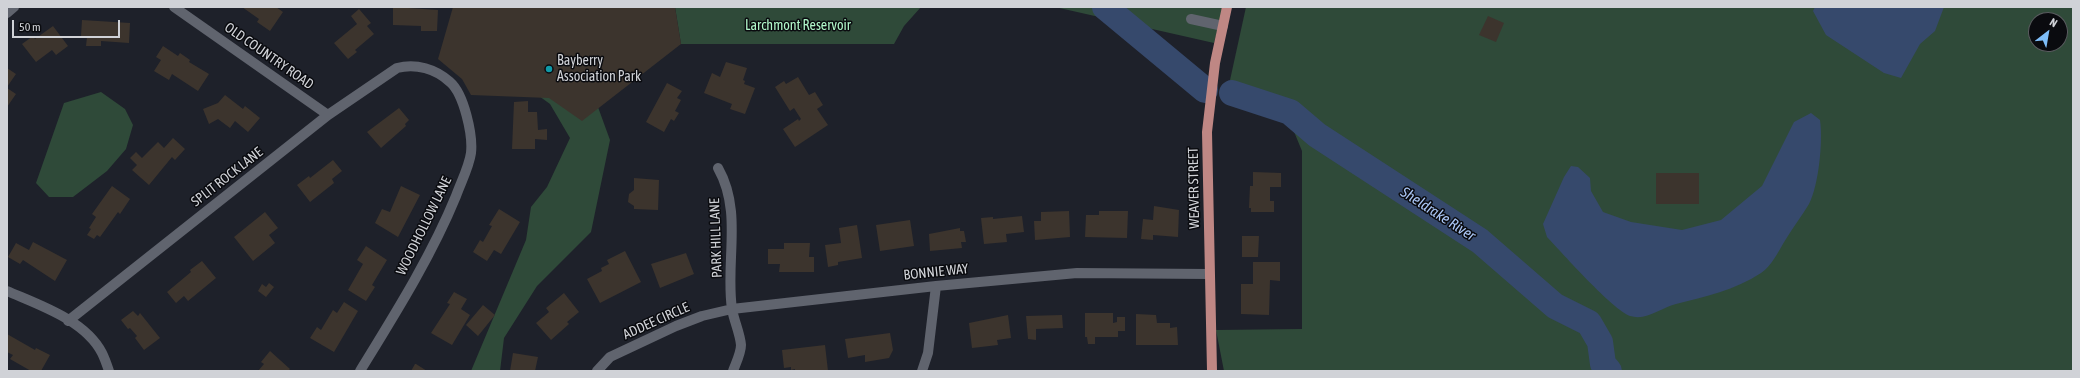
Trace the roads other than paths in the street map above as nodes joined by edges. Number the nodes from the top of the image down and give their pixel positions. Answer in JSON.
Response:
{"nodes":[{"id":1,"x":14,"y":7,"type":"edge"},
{"id":2,"x":174,"y":7,"type":"edge"},
{"id":3,"x":1227,"y":7,"type":"edge"},
{"id":4,"x":7,"y":13,"type":"edge"},
{"id":5,"x":1191,"y":19,"type":"dead end"},
{"id":6,"x":1223,"y":26,"type":"junction"},
{"id":7,"x":410,"y":65,"type":"joint"},
{"id":8,"x":328,"y":115,"type":"junction"},
{"id":9,"x":718,"y":168,"type":"dead end"},
{"id":10,"x":1209,"y":274,"type":"junction"},
{"id":11,"x":936,"y":286,"type":"junction"},
{"id":12,"x":7,"y":291,"type":"edge"},
{"id":13,"x":732,"y":309,"type":"junction"},
{"id":14,"x":68,"y":321,"type":"junction"},
{"id":15,"x":109,"y":371,"type":"edge"},
{"id":16,"x":360,"y":371,"type":"edge"},
{"id":17,"x":597,"y":371,"type":"edge"},
{"id":18,"x":733,"y":371,"type":"edge"},
{"id":19,"x":922,"y":371,"type":"edge"},
{"id":20,"x":1212,"y":371,"type":"edge"}],
"edges":[{"from":1,"to":4,"type":"street"},
{"from":2,"to":8,"type":"street","name":"OLD COUNTRY ROAD"},
{"from":3,"to":6,"type":"main road","name":"WEAVER STREET"},
{"from":5,"to":6,"type":"street"},
{"from":6,"to":10,"type":"main road","name":"WEAVER STREET"},
{"from":7,"to":8,"type":"street","name":"SPLIT ROCK LANE"},
{"from":7,"to":16,"type":"street","name":"WOODHOLLOW LANE"},
{"from":8,"to":14,"type":"street","name":"SPLIT ROCK LANE"},
{"from":9,"to":13,"type":"street","name":"PARK HILL LANE"},
{"from":10,"to":11,"type":"street","name":"BONNIE WAY"},
{"from":10,"to":20,"type":"main road","name":"WEAVER STREET"},
{"from":11,"to":13,"type":"street","name":"BONNIE WAY"},
{"from":11,"to":19,"type":"street"},
{"from":12,"to":14,"type":"street"},
{"from":13,"to":17,"type":"street","name":"ADDEE CIRCLE"},
{"from":13,"to":18,"type":"street"},
{"from":14,"to":15,"type":"street"}]}
